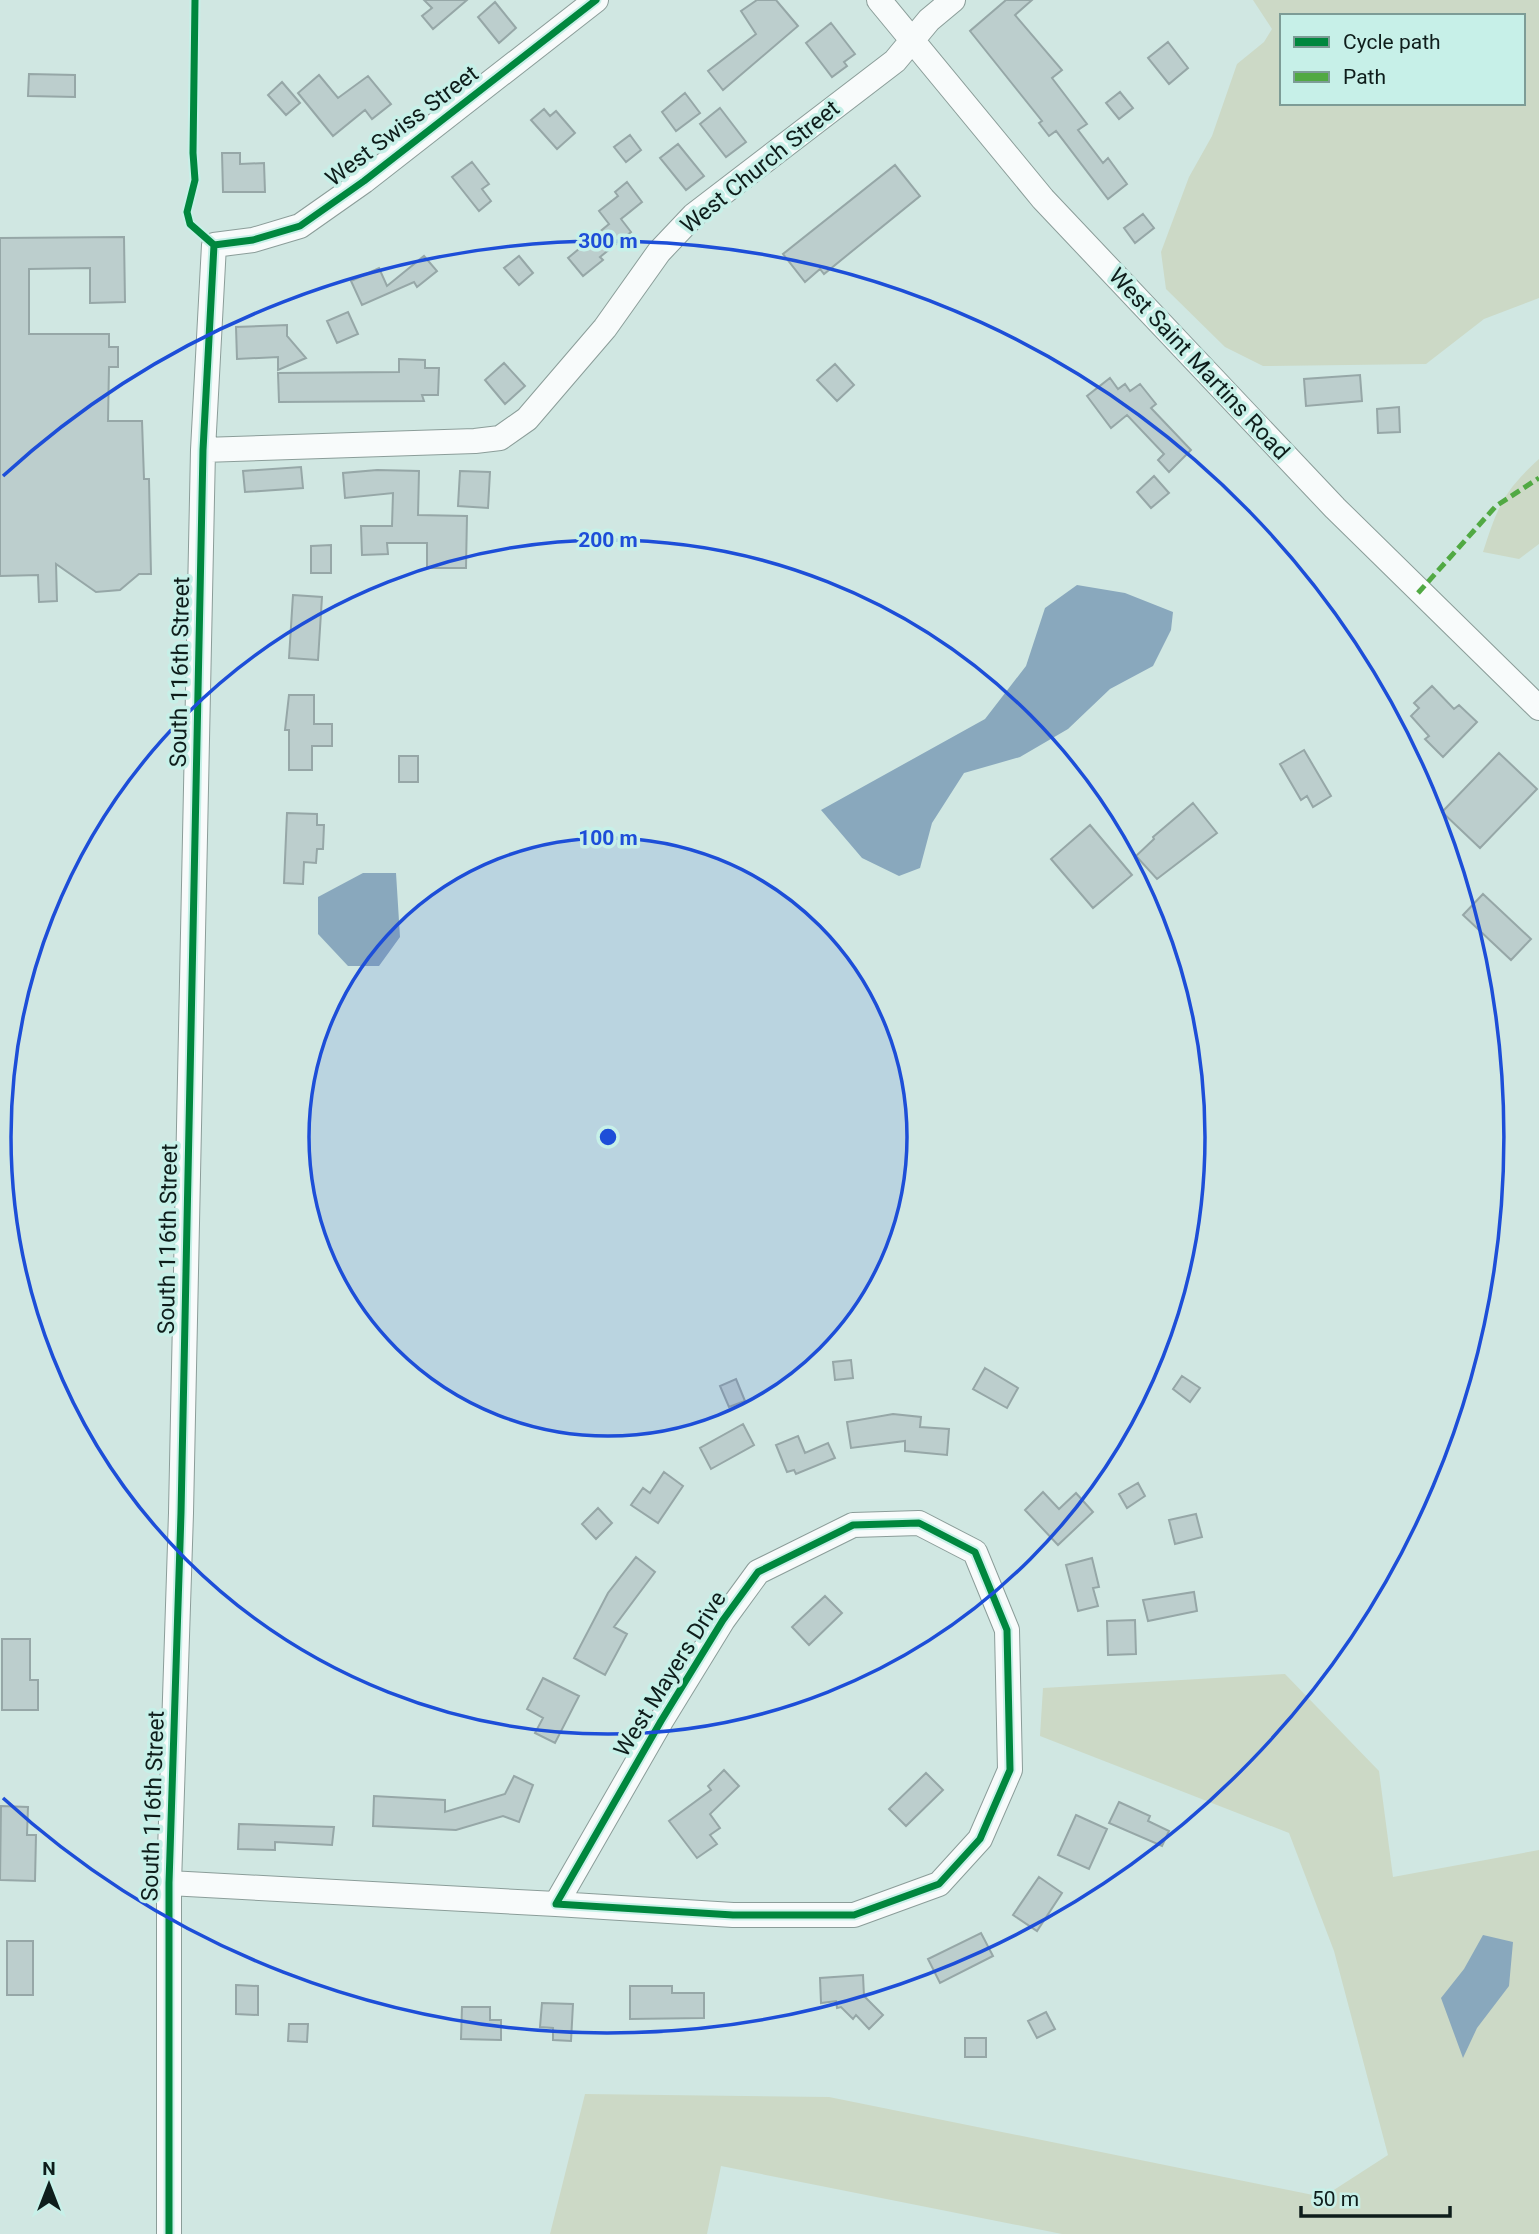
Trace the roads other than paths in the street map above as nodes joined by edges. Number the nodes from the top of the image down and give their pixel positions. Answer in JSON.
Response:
{"nodes":[{"id":1,"x":596,"y":0,"type":"edge"},
{"id":2,"x":879,"y":0,"type":"edge"},
{"id":3,"x":953,"y":0,"type":"edge"},
{"id":4,"x":912,"y":40,"type":"junction"},
{"id":5,"x":214,"y":245,"type":"joint"},
{"id":6,"x":203,"y":450,"type":"junction"},
{"id":7,"x":1539,"y":708,"type":"edge"},
{"id":8,"x":169,"y":1883,"type":"junction"},
{"id":9,"x":556,"y":1904,"type":"junction"},
{"id":10,"x":169,"y":2234,"type":"edge"}],
"edges":[{"from":1,"to":5,"type":"street","name":"West Swiss Street"},
{"from":2,"to":4,"type":"street","name":"West Saint Martins Road"},
{"from":3,"to":4,"type":"street","name":"West Church Street"},
{"from":4,"to":6,"type":"street","name":"West Church Street"},
{"from":4,"to":7,"type":"street","name":"West Saint Martins Road"},
{"from":5,"to":6,"type":"street","name":"South 116th Street"},
{"from":6,"to":8,"type":"street","name":"South 116th Street"},
{"from":8,"to":9,"type":"street","name":"West Mayers Drive"},
{"from":8,"to":10,"type":"street","name":"South 116th Street"},
{"from":9,"to":9,"type":"street","name":"West Mayers Drive"}]}
